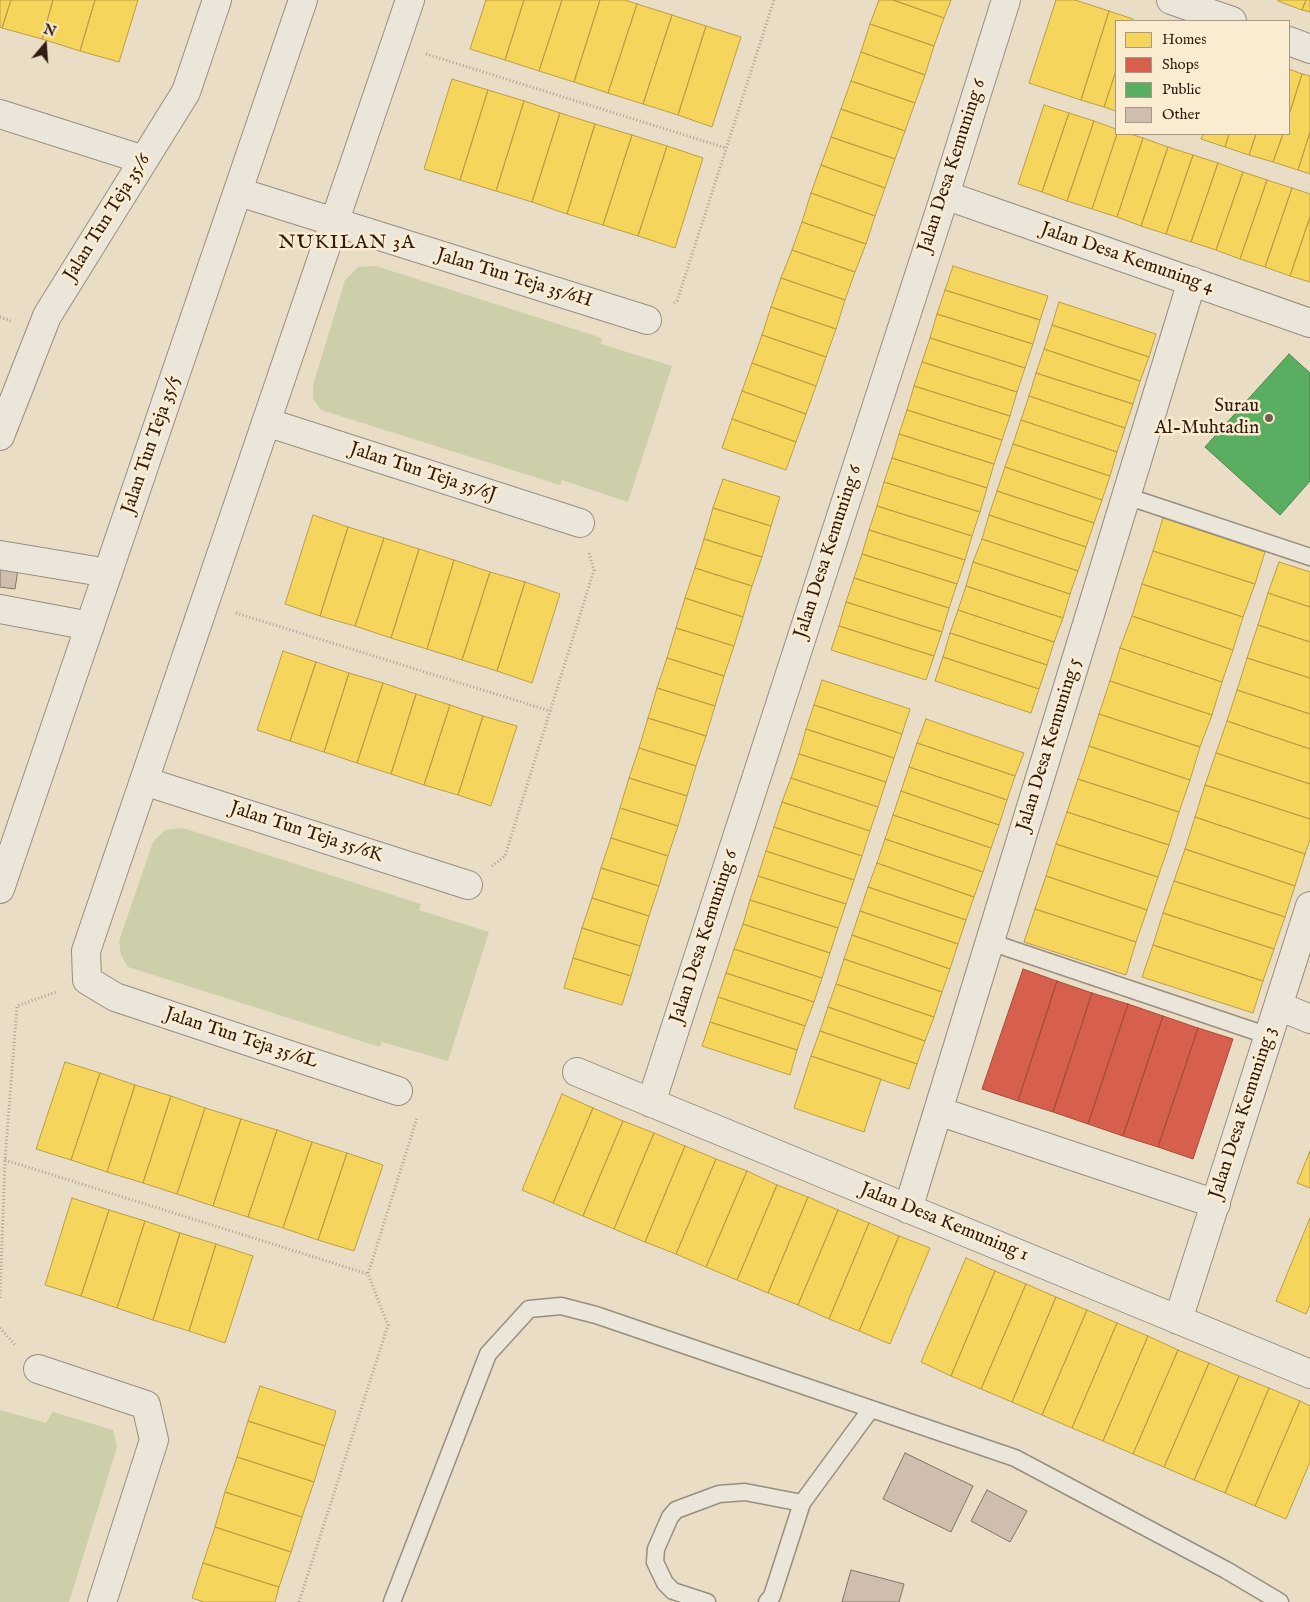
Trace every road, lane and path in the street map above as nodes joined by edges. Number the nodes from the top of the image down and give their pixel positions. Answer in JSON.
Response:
{"nodes":[{"id":1,"x":217,"y":0,"type":"edge"},
{"id":2,"x":303,"y":0,"type":"edge"},
{"id":3,"x":410,"y":0,"type":"edge"},
{"id":4,"x":774,"y":0,"type":"edge"},
{"id":5,"x":1006,"y":0,"type":"edge"},
{"id":6,"x":1171,"y":0,"type":"edge"},
{"id":7,"x":1229,"y":20,"type":"edge"},
{"id":8,"x":1290,"y":41,"type":"edge"},
{"id":9,"x":395,"y":44,"type":"junction"},
{"id":10,"x":1310,"y":49,"type":"edge"},
{"id":11,"x":0,"y":114,"type":"edge"},
{"id":12,"x":726,"y":148,"type":"junction"},
{"id":13,"x":144,"y":160,"type":"junction"},
{"id":14,"x":239,"y":192,"type":"junction"},
{"id":15,"x":945,"y":194,"type":"junction"},
{"id":16,"x":334,"y":222,"type":"junction"},
{"id":17,"x":1192,"y":281,"type":"junction"},
{"id":18,"x":647,"y":320,"type":"joint"},
{"id":19,"x":1310,"y":323,"type":"edge"},
{"id":20,"x":266,"y":422,"type":"junction"},
{"id":21,"x":0,"y":436,"type":"edge"},
{"id":22,"x":1126,"y":496,"type":"junction"},
{"id":23,"x":580,"y":523,"type":"joint"},
{"id":24,"x":0,"y":555,"type":"edge"},
{"id":25,"x":1310,"y":557,"type":"edge"},
{"id":26,"x":108,"y":573,"type":"junction"},
{"id":27,"x":205,"y":603,"type":"junction"},
{"id":28,"x":0,"y":609,"type":"edge"},
{"id":29,"x":90,"y":626,"type":"junction"},
{"id":30,"x":550,"y":711,"type":"junction"},
{"id":31,"x":144,"y":781,"type":"junction"},
{"id":32,"x":468,"y":885,"type":"joint"},
{"id":33,"x":0,"y":889,"type":"edge"},
{"id":34,"x":1310,"y":906,"type":"edge"},
{"id":35,"x":990,"y":942,"type":"junction"},
{"id":36,"x":88,"y":980,"type":"junction"},
{"id":37,"x":1278,"y":1006,"type":"junction"},
{"id":38,"x":1310,"y":1019,"type":"edge"},
{"id":39,"x":1269,"y":1036,"type":"junction"},
{"id":40,"x":577,"y":1072,"type":"dead end"},
{"id":41,"x":398,"y":1091,"type":"joint"},
{"id":42,"x":651,"y":1103,"type":"junction"},
{"id":43,"x":938,"y":1111,"type":"junction"},
{"id":44,"x":5,"y":1160,"type":"junction"},
{"id":45,"x":1216,"y":1204,"type":"junction"},
{"id":46,"x":908,"y":1209,"type":"junction"},
{"id":47,"x":368,"y":1274,"type":"junction"},
{"id":48,"x":0,"y":1298,"type":"edge"},
{"id":49,"x":1178,"y":1320,"type":"junction"},
{"id":50,"x":38,"y":1369,"type":"dead end"},
{"id":51,"x":1310,"y":1374,"type":"edge"},
{"id":52,"x":871,"y":1409,"type":"junction"},
{"id":53,"x":802,"y":1503,"type":"junction"},
{"id":54,"x":102,"y":1602,"type":"edge"},
{"id":55,"x":299,"y":1602,"type":"edge"},
{"id":56,"x":392,"y":1602,"type":"edge"},
{"id":57,"x":707,"y":1602,"type":"edge"},
{"id":58,"x":767,"y":1602,"type":"edge"},
{"id":59,"x":1280,"y":1602,"type":"edge"}],
"edges":[{"from":1,"to":13,"type":"street","name":"Jalan Tun Teja 35/6"},
{"from":2,"to":14,"type":"street","name":"Jalan Tun Teja 35/5"},
{"from":3,"to":9,"type":"street"},
{"from":4,"to":12,"type":"path"},
{"from":5,"to":15,"type":"street","name":"Jalan Desa Kemuning 6"},
{"from":6,"to":7,"type":"street"},
{"from":8,"to":10,"type":"street"},
{"from":9,"to":12,"type":"path"},
{"from":9,"to":16,"type":"street"},
{"from":11,"to":13,"type":"street"},
{"from":12,"to":18,"type":"path"},
{"from":13,"to":21,"type":"street","name":"Jalan Tun Teja 35/6"},
{"from":14,"to":16,"type":"street","name":"Jalan Tun Teja 35/6H"},
{"from":14,"to":26,"type":"street","name":"Jalan Tun Teja 35/5"},
{"from":15,"to":17,"type":"street","name":"Jalan Desa Kemuning 4"},
{"from":15,"to":42,"type":"street","name":"Jalan Desa Kemuning 6"},
{"from":16,"to":18,"type":"street","name":"Jalan Tun Teja 35/6H"},
{"from":16,"to":20,"type":"street"},
{"from":17,"to":19,"type":"street","name":"Jalan Desa Kemuning 4"},
{"from":17,"to":22,"type":"street","name":"Jalan Desa Kemuning 5"},
{"from":20,"to":23,"type":"street","name":"Jalan Tun Teja 35/6J"},
{"from":20,"to":27,"type":"street"},
{"from":22,"to":25,"type":"lane"},
{"from":22,"to":35,"type":"street","name":"Jalan Desa Kemuning 5"},
{"from":23,"to":30,"type":"path"},
{"from":24,"to":26,"type":"street"},
{"from":26,"to":29,"type":"street","name":"Jalan Tun Teja 35/5"},
{"from":27,"to":30,"type":"path"},
{"from":27,"to":31,"type":"street"},
{"from":28,"to":29,"type":"street"},
{"from":29,"to":33,"type":"street","name":"Jalan Tun Teja 35/5"},
{"from":30,"to":32,"type":"path"},
{"from":31,"to":32,"type":"street","name":"Jalan Tun Teja 35/6K"},
{"from":31,"to":36,"type":"street"},
{"from":34,"to":37,"type":"street","name":"Jalan Desa Kemuning 3"},
{"from":35,"to":39,"type":"lane"},
{"from":35,"to":43,"type":"street","name":"Jalan Desa Kemuning 5"},
{"from":36,"to":41,"type":"street","name":"Jalan Tun Teja 35/6L"},
{"from":36,"to":44,"type":"path"},
{"from":37,"to":38,"type":"street"},
{"from":37,"to":39,"type":"street","name":"Jalan Desa Kemuning 3"},
{"from":39,"to":45,"type":"street","name":"Jalan Desa Kemuning 3"},
{"from":40,"to":42,"type":"street","name":"Jalan Desa Kemuning 1"},
{"from":41,"to":47,"type":"path"},
{"from":42,"to":46,"type":"street","name":"Jalan Desa Kemuning 1"},
{"from":43,"to":45,"type":"street"},
{"from":43,"to":46,"type":"street","name":"Jalan Desa Kemuning 5"},
{"from":44,"to":47,"type":"path"},
{"from":44,"to":48,"type":"path"},
{"from":45,"to":49,"type":"street","name":"Jalan Desa Kemuning 3"},
{"from":46,"to":49,"type":"street","name":"Jalan Desa Kemuning 1"},
{"from":47,"to":55,"type":"path"},
{"from":49,"to":51,"type":"street","name":"Jalan Desa Kemuning 1"},
{"from":50,"to":54,"type":"street"},
{"from":52,"to":53,"type":"lane"},
{"from":52,"to":56,"type":"lane"},
{"from":52,"to":59,"type":"lane"},
{"from":53,"to":57,"type":"lane"},
{"from":53,"to":58,"type":"lane"}]}
